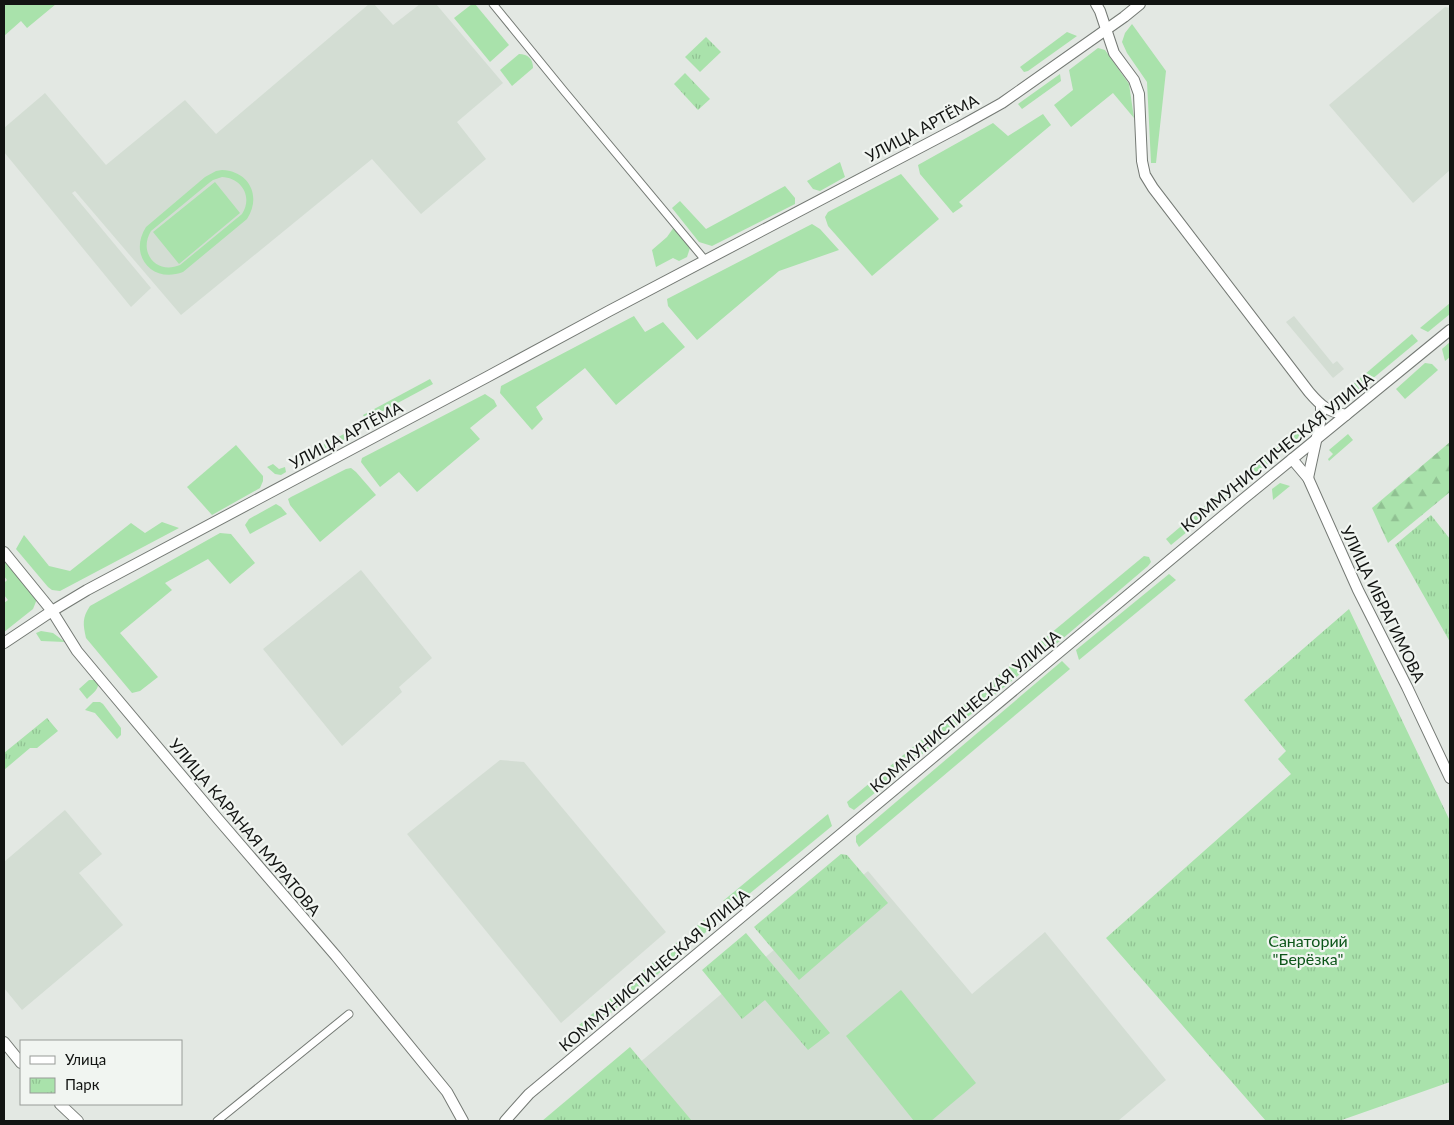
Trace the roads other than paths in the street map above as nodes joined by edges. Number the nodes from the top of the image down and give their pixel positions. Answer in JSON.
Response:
{"nodes":[{"id":1,"x":493,"y":4,"type":"edge"},
{"id":2,"x":1096,"y":4,"type":"edge"},
{"id":3,"x":1140,"y":4,"type":"edge"},
{"id":4,"x":1106,"y":30,"type":"junction"},
{"id":5,"x":705,"y":260,"type":"junction"},
{"id":6,"x":1450,"y":330,"type":"edge"},
{"id":7,"x":1321,"y":406,"type":"junction"},
{"id":8,"x":1346,"y":415,"type":"junction"},
{"id":9,"x":1316,"y":439,"type":"junction"},
{"id":10,"x":1292,"y":459,"type":"junction"},
{"id":11,"x":1308,"y":478,"type":"junction"},
{"id":12,"x":4,"y":552,"type":"edge"},
{"id":13,"x":52,"y":611,"type":"junction"},
{"id":14,"x":4,"y":643,"type":"edge"},
{"id":15,"x":1450,"y":778,"type":"edge"},
{"id":16,"x":349,"y":1014,"type":"dead end"},
{"id":17,"x":4,"y":1042,"type":"edge"},
{"id":18,"x":20,"y":1062,"type":"edge"},
{"id":19,"x":61,"y":1105,"type":"edge"},
{"id":20,"x":78,"y":1121,"type":"edge"},
{"id":21,"x":217,"y":1121,"type":"edge"},
{"id":22,"x":463,"y":1121,"type":"edge"},
{"id":23,"x":505,"y":1121,"type":"edge"}],
"edges":[{"from":1,"to":5,"type":"street"},
{"from":2,"to":4,"type":"main road"},
{"from":3,"to":4,"type":"main road","name":"УЛИЦА АРТЁМА"},
{"from":4,"to":5,"type":"main road","name":"УЛИЦА АРТЁМА"},
{"from":4,"to":7,"type":"main road"},
{"from":5,"to":13,"type":"main road","name":"УЛИЦА АРТЁМА"},
{"from":6,"to":8,"type":"main road","name":"КОММУНИСТИЧЕСКАЯ УЛИЦА"},
{"from":7,"to":8,"type":"main road"},
{"from":7,"to":9,"type":"main road"},
{"from":8,"to":9,"type":"main road","name":"КОММУНИСТИЧЕСКАЯ УЛИЦА"},
{"from":9,"to":10,"type":"main road","name":"КОММУНИСТИЧЕСКАЯ УЛИЦА"},
{"from":9,"to":11,"type":"main road"},
{"from":10,"to":11,"type":"main road","name":"УЛИЦА ИБРАГИМОВА"},
{"from":10,"to":23,"type":"main road","name":"КОММУНИСТИЧЕСКАЯ УЛИЦА"},
{"from":11,"to":15,"type":"main road","name":"УЛИЦА ИБРАГИМОВА"},
{"from":12,"to":13,"type":"main road","name":"УЛИЦА КАРАНАЯ МУРАТОВА"},
{"from":13,"to":14,"type":"main road","name":"УЛИЦА АРТЁМА"},
{"from":13,"to":22,"type":"main road","name":"УЛИЦА КАРАНАЯ МУРАТОВА"},
{"from":16,"to":21,"type":"street"},
{"from":17,"to":18,"type":"main road"},
{"from":19,"to":20,"type":"main road"}]}
